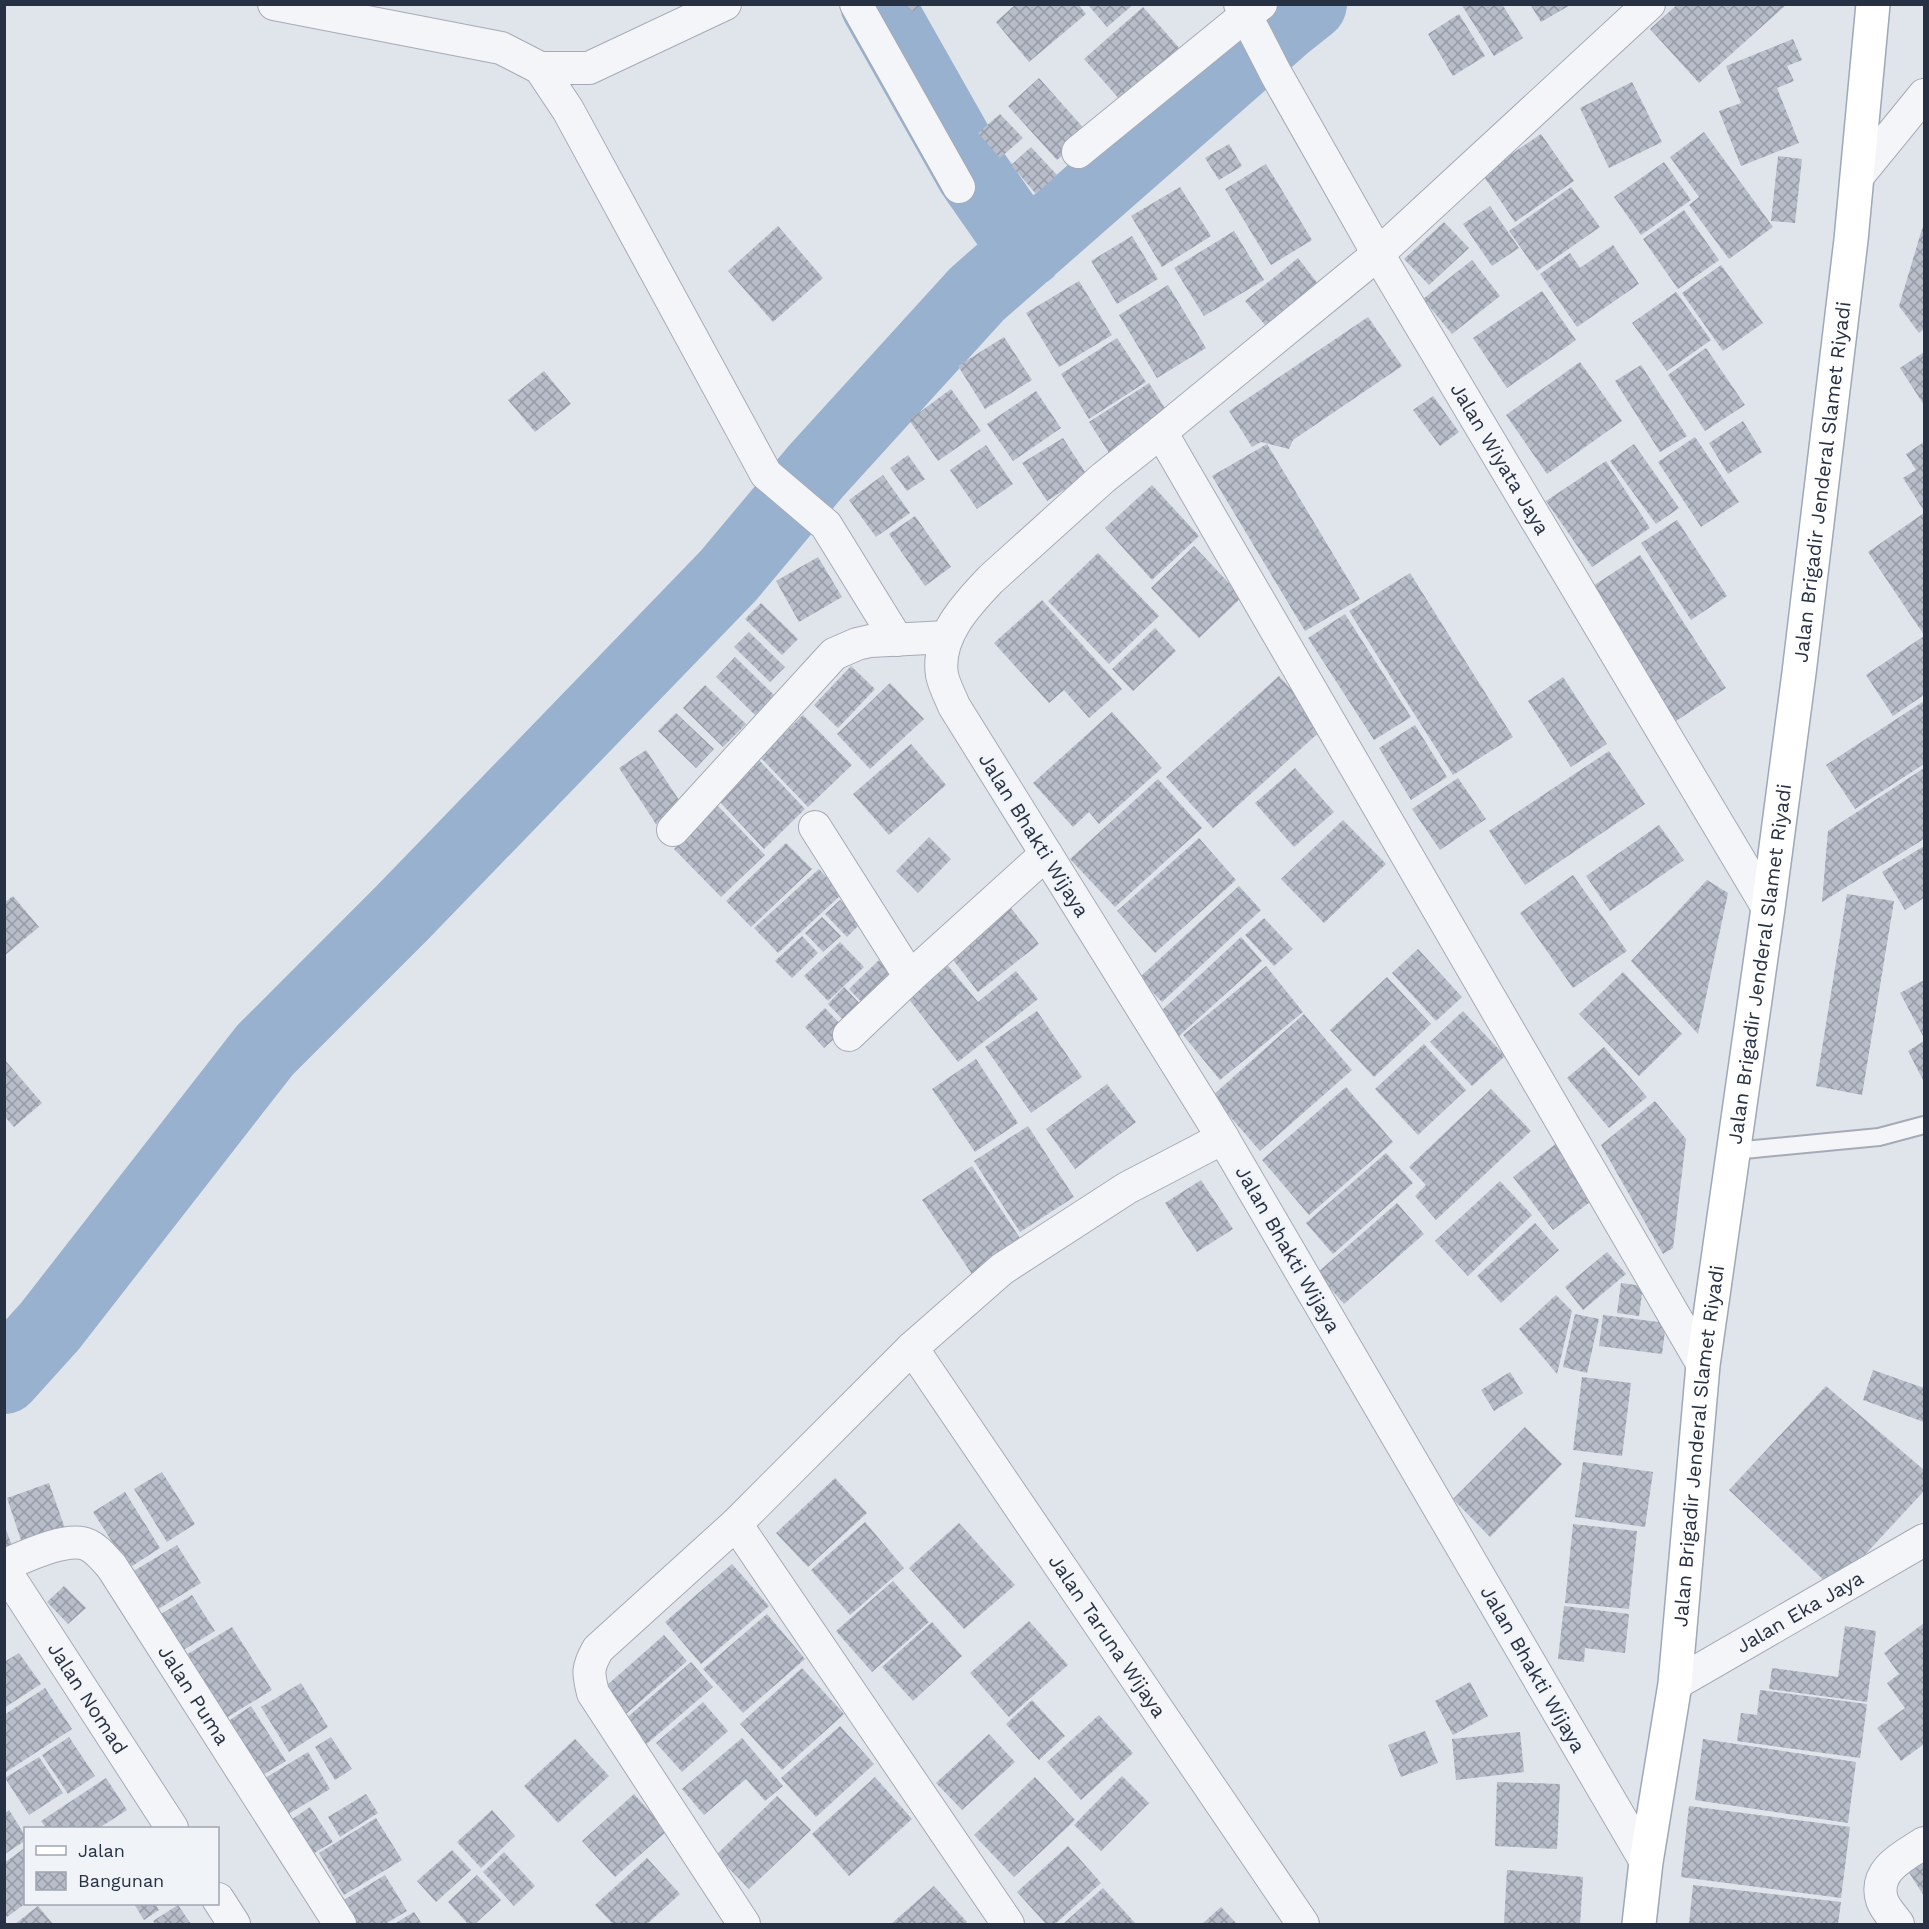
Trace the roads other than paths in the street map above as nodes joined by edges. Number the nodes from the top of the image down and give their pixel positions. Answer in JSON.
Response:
{"nodes":[{"id":1,"x":274,"y":4,"type":"edge"},
{"id":2,"x":725,"y":4,"type":"edge"},
{"id":3,"x":856,"y":4,"type":"edge"},
{"id":4,"x":1649,"y":4,"type":"edge"},
{"id":5,"x":1874,"y":4,"type":"edge"},
{"id":6,"x":1249,"y":11,"type":"edge"},
{"id":7,"x":540,"y":68,"type":"junction"},
{"id":8,"x":1924,"y":95,"type":"edge"},
{"id":9,"x":1078,"y":152,"type":"dead end"},
{"id":10,"x":1858,"y":176,"type":"junction"},
{"id":11,"x":959,"y":187,"type":"dead end"},
{"id":12,"x":1378,"y":254,"type":"junction"},
{"id":13,"x":1161,"y":432,"type":"junction"},
{"id":14,"x":947,"y":637,"type":"junction"},
{"id":15,"x":897,"y":640,"type":"junction"},
{"id":16,"x":815,"y":827,"type":"dead end"},
{"id":17,"x":673,"y":830,"type":"dead end"},
{"id":18,"x":1046,"y":854,"type":"junction"},
{"id":19,"x":1768,"y":908,"type":"junction"},
{"id":20,"x":910,"y":977,"type":"junction"},
{"id":21,"x":849,"y":1035,"type":"dead end"},
{"id":22,"x":1924,"y":1125,"type":"edge"},
{"id":23,"x":1223,"y":1138,"type":"junction"},
{"id":24,"x":1734,"y":1151,"type":"junction"},
{"id":25,"x":912,"y":1348,"type":"junction"},
{"id":26,"x":1703,"y":1365,"type":"junction"},
{"id":27,"x":736,"y":1524,"type":"junction"},
{"id":28,"x":1924,"y":1540,"type":"edge"},
{"id":29,"x":4,"y":1567,"type":"edge"},
{"id":30,"x":1674,"y":1684,"type":"junction"},
{"id":31,"x":171,"y":1827,"type":"edge"},
{"id":32,"x":1924,"y":1843,"type":"edge"},
{"id":33,"x":1646,"y":1862,"type":"junction"},
{"id":34,"x":219,"y":1901,"type":"edge"},
{"id":35,"x":234,"y":1924,"type":"edge"},
{"id":36,"x":340,"y":1924,"type":"edge"},
{"id":37,"x":744,"y":1924,"type":"edge"},
{"id":38,"x":1008,"y":1924,"type":"edge"},
{"id":39,"x":1303,"y":1924,"type":"edge"},
{"id":40,"x":1639,"y":1924,"type":"edge"},
{"id":41,"x":1898,"y":1924,"type":"edge"}],
"edges":[{"from":1,"to":7,"type":"street"},
{"from":2,"to":7,"type":"street"},
{"from":3,"to":11,"type":"street"},
{"from":4,"to":12,"type":"street"},
{"from":5,"to":10,"type":"main road","name":"Jalan Brigadir Jenderal Slamet Riyadi"},
{"from":6,"to":9,"type":"street"},
{"from":6,"to":12,"type":"street","name":"Jalan Wiyata Jaya"},
{"from":7,"to":15,"type":"street"},
{"from":8,"to":10,"type":"street"},
{"from":10,"to":19,"type":"main road","name":"Jalan Brigadir Jenderal Slamet Riyadi"},
{"from":12,"to":13,"type":"street"},
{"from":12,"to":19,"type":"street","name":"Jalan Wiyata Jaya"},
{"from":13,"to":14,"type":"street"},
{"from":13,"to":26,"type":"street"},
{"from":14,"to":15,"type":"street"},
{"from":14,"to":18,"type":"street","name":"Jalan Bhakti Wijaya"},
{"from":15,"to":17,"type":"street"},
{"from":16,"to":20,"type":"street"},
{"from":18,"to":20,"type":"street"},
{"from":18,"to":23,"type":"street","name":"Jalan Bhakti Wijaya"},
{"from":19,"to":24,"type":"main road","name":"Jalan Brigadir Jenderal Slamet Riyadi"},
{"from":20,"to":21,"type":"street"},
{"from":22,"to":24,"type":"lane"},
{"from":23,"to":25,"type":"street"},
{"from":23,"to":33,"type":"street","name":"Jalan Bhakti Wijaya"},
{"from":24,"to":26,"type":"main road","name":"Jalan Brigadir Jenderal Slamet Riyadi"},
{"from":25,"to":27,"type":"street"},
{"from":25,"to":39,"type":"street","name":"Jalan Taruna Wijaya"},
{"from":26,"to":30,"type":"main road","name":"Jalan Brigadir Jenderal Slamet Riyadi"},
{"from":27,"to":37,"type":"street"},
{"from":27,"to":38,"type":"street"},
{"from":28,"to":30,"type":"street","name":"Jalan Eka Jaya"},
{"from":29,"to":31,"type":"street","name":"Jalan Nomad"},
{"from":29,"to":36,"type":"street","name":"Jalan Puma"},
{"from":30,"to":33,"type":"main road","name":"Jalan Brigadir Jenderal Slamet Riyadi"},
{"from":32,"to":41,"type":"street"},
{"from":33,"to":40,"type":"main road","name":"Jalan Brigadir Jenderal Slamet Riyadi"},
{"from":34,"to":35,"type":"street"}]}
